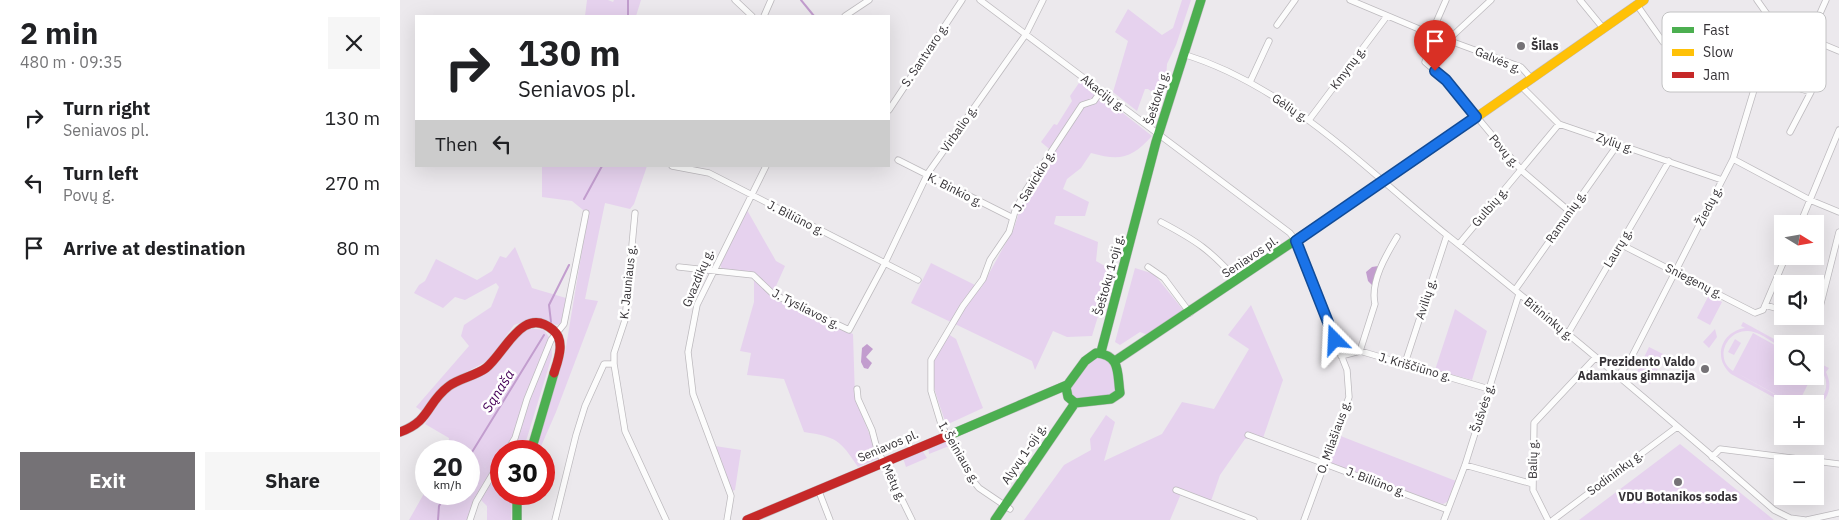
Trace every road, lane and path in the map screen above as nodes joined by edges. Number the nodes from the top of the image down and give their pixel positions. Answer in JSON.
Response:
{"nodes":[{"id":1,"x":734,"y":0,"type":"edge"},
{"id":2,"x":771,"y":0,"type":"edge"},
{"id":3,"x":869,"y":0,"type":"edge"},
{"id":4,"x":962,"y":0,"type":"edge"},
{"id":5,"x":980,"y":0,"type":"edge"},
{"id":6,"x":1043,"y":0,"type":"edge"},
{"id":7,"x":1201,"y":0,"type":"edge"},
{"id":8,"x":1295,"y":0,"type":"edge"},
{"id":9,"x":1350,"y":0,"type":"edge"},
{"id":10,"x":1446,"y":0,"type":"edge"},
{"id":11,"x":1491,"y":0,"type":"edge"},
{"id":12,"x":1580,"y":0,"type":"edge"},
{"id":13,"x":1757,"y":0,"type":"edge"},
{"id":14,"x":1826,"y":0,"type":"edge"},
{"id":15,"x":1640,"y":2,"type":"edge"},
{"id":16,"x":1766,"y":12,"type":"edge"},
{"id":17,"x":1821,"y":12,"type":"edge"},
{"id":18,"x":751,"y":15,"type":"edge"},
{"id":19,"x":764,"y":15,"type":"edge"},
{"id":20,"x":846,"y":15,"type":"edge"},
{"id":21,"x":1387,"y":16,"type":"junction"},
{"id":22,"x":1277,"y":26,"type":"dead end"},
{"id":23,"x":1603,"y":28,"type":"junction"},
{"id":24,"x":1026,"y":34,"type":"junction"},
{"id":25,"x":1434,"y":35,"type":"junction"},
{"id":26,"x":1448,"y":40,"type":"junction"},
{"id":27,"x":1662,"y":40,"type":"edge"},
{"id":28,"x":1270,"y":41,"type":"dead end"},
{"id":29,"x":1826,"y":45,"type":"edge"},
{"id":30,"x":1839,"y":51,"type":"edge"},
{"id":31,"x":1183,"y":54,"type":"junction"},
{"id":32,"x":1532,"y":78,"type":"junction"},
{"id":33,"x":1250,"y":82,"type":"junction"},
{"id":34,"x":1521,"y":86,"type":"junction"},
{"id":35,"x":1101,"y":91,"type":"junction"},
{"id":36,"x":1754,"y":92,"type":"edge"},
{"id":37,"x":1811,"y":92,"type":"edge"},
{"id":38,"x":890,"y":108,"type":"edge"},
{"id":39,"x":1476,"y":117,"type":"junction"},
{"id":40,"x":1309,"y":120,"type":"junction"},
{"id":41,"x":1560,"y":124,"type":"junction"},
{"id":42,"x":1839,"y":130,"type":"edge"},
{"id":43,"x":1790,"y":132,"type":"dead end"},
{"id":44,"x":1159,"y":135,"type":"junction"},
{"id":45,"x":1618,"y":144,"type":"junction"},
{"id":46,"x":898,"y":160,"type":"dead end"},
{"id":47,"x":1733,"y":160,"type":"junction"},
{"id":48,"x":1669,"y":162,"type":"junction"},
{"id":49,"x":678,"y":167,"type":"edge"},
{"id":50,"x":765,"y":167,"type":"edge"},
{"id":51,"x":1522,"y":171,"type":"junction"},
{"id":52,"x":927,"y":176,"type":"junction"},
{"id":53,"x":1722,"y":180,"type":"junction"},
{"id":54,"x":1385,"y":181,"type":"junction"},
{"id":55,"x":751,"y":195,"type":"junction"},
{"id":56,"x":1810,"y":200,"type":"junction"},
{"id":57,"x":1141,"y":205,"type":"joint"},
{"id":58,"x":1569,"y":211,"type":"junction"},
{"id":59,"x":1839,"y":212,"type":"edge"},
{"id":60,"x":586,"y":213,"type":"dead end"},
{"id":61,"x":635,"y":213,"type":"dead end"},
{"id":62,"x":1804,"y":215,"type":"edge"},
{"id":63,"x":1013,"y":218,"type":"junction"},
{"id":64,"x":1161,"y":222,"type":"dead end"},
{"id":65,"x":1839,"y":232,"type":"edge"},
{"id":66,"x":1447,"y":235,"type":"junction"},
{"id":67,"x":1396,"y":237,"type":"dead end"},
{"id":68,"x":1296,"y":241,"type":"junction"},
{"id":69,"x":1459,"y":244,"type":"junction"},
{"id":70,"x":1620,"y":244,"type":"junction"},
{"id":71,"x":885,"y":263,"type":"junction"},
{"id":72,"x":1782,"y":265,"type":"edge"},
{"id":73,"x":679,"y":267,"type":"dead end"},
{"id":74,"x":1148,"y":267,"type":"dead end"},
{"id":75,"x":715,"y":270,"type":"junction"},
{"id":76,"x":1675,"y":271,"type":"junction"},
{"id":77,"x":918,"y":280,"type":"dead end"},
{"id":78,"x":1237,"y":280,"type":"junction"},
{"id":79,"x":1824,"y":291,"type":"edge"},
{"id":80,"x":1517,"y":292,"type":"junction"},
{"id":81,"x":1765,"y":305,"type":"junction"},
{"id":82,"x":962,"y":306,"type":"joint"},
{"id":83,"x":1774,"y":308,"type":"edge"},
{"id":84,"x":1190,"y":313,"type":"junction"},
{"id":85,"x":557,"y":334,"type":"junction"},
{"id":86,"x":1567,"y":335,"type":"junction"},
{"id":87,"x":1360,"y":351,"type":"junction"},
{"id":88,"x":1101,"y":352,"type":"junction"},
{"id":89,"x":1341,"y":356,"type":"junction"},
{"id":90,"x":1595,"y":358,"type":"junction"},
{"id":91,"x":1115,"y":361,"type":"junction"},
{"id":92,"x":1406,"y":363,"type":"junction"},
{"id":93,"x":614,"y":364,"type":"junction"},
{"id":94,"x":1617,"y":377,"type":"junction"},
{"id":95,"x":1067,"y":385,"type":"junction"},
{"id":96,"x":857,"y":389,"type":"dead end"},
{"id":97,"x":1489,"y":389,"type":"junction"},
{"id":98,"x":1075,"y":402,"type":"junction"},
{"id":99,"x":1676,"y":427,"type":"junction"},
{"id":100,"x":400,"y":432,"type":"edge"},
{"id":101,"x":948,"y":434,"type":"junction"},
{"id":102,"x":1248,"y":435,"type":"dead end"},
{"id":103,"x":514,"y":440,"type":"edge"},
{"id":104,"x":534,"y":440,"type":"edge"},
{"id":105,"x":1712,"y":457,"type":"junction"},
{"id":106,"x":885,"y":462,"type":"junction"},
{"id":107,"x":1325,"y":463,"type":"junction"},
{"id":108,"x":1839,"y":464,"type":"edge"},
{"id":109,"x":1465,"y":465,"type":"junction"},
{"id":110,"x":490,"y":478,"type":"edge"},
{"id":111,"x":1533,"y":484,"type":"junction"},
{"id":112,"x":818,"y":489,"type":"junction"},
{"id":113,"x":1176,"y":490,"type":"dead end"},
{"id":114,"x":517,"y":505,"type":"edge"},
{"id":115,"x":1007,"y":507,"type":"junction"},
{"id":116,"x":1448,"y":510,"type":"junction"},
{"id":117,"x":1839,"y":512,"type":"edge"},
{"id":118,"x":470,"y":520,"type":"edge"},
{"id":119,"x":517,"y":520,"type":"edge"},
{"id":120,"x":555,"y":520,"type":"edge"},
{"id":121,"x":666,"y":520,"type":"edge"},
{"id":122,"x":727,"y":520,"type":"edge"},
{"id":123,"x":749,"y":520,"type":"edge"},
{"id":124,"x":830,"y":520,"type":"edge"},
{"id":125,"x":912,"y":520,"type":"edge"},
{"id":126,"x":995,"y":520,"type":"edge"},
{"id":127,"x":1254,"y":520,"type":"edge"},
{"id":128,"x":1304,"y":520,"type":"edge"},
{"id":129,"x":1444,"y":520,"type":"edge"},
{"id":130,"x":1548,"y":520,"type":"edge"},
{"id":131,"x":1553,"y":520,"type":"edge"},
{"id":132,"x":1806,"y":520,"type":"edge"}],
"edges":[{"from":1,"to":18,"type":"street"},
{"from":2,"to":19,"type":"street"},
{"from":3,"to":20,"type":"street"},
{"from":4,"to":38,"type":"street","name":"S. Santvaro g."},
{"from":5,"to":24,"type":"street","name":"Akacijų g."},
{"from":6,"to":24,"type":"street","name":"Virbalio g."},
{"from":7,"to":31,"type":"main road","name":"Šeštokų g."},
{"from":8,"to":22,"type":"street"},
{"from":9,"to":21,"type":"street","name":"Galvės g."},
{"from":10,"to":25,"type":"street"},
{"from":11,"to":26,"type":"street"},
{"from":12,"to":23,"type":"street"},
{"from":13,"to":16,"type":"street"},
{"from":14,"to":17,"type":"street"},
{"from":15,"to":23,"type":"main road","name":"Seniavos pl."},
{"from":15,"to":27,"type":"street"},
{"from":21,"to":25,"type":"street","name":"Galvės g."},
{"from":21,"to":40,"type":"street","name":"Kmynų g."},
{"from":23,"to":32,"type":"main road","name":"Seniavos pl."},
{"from":24,"to":35,"type":"street","name":"Akacijų g."},
{"from":24,"to":52,"type":"street","name":"Virbalio g."},
{"from":25,"to":26,"type":"street","name":"Galvės g."},
{"from":25,"to":39,"type":"street","name":"Povų g."},
{"from":26,"to":32,"type":"street","name":"Galvės g."},
{"from":28,"to":33,"type":"street"},
{"from":29,"to":30,"type":"street"},
{"from":31,"to":33,"type":"street","name":"Gėlių g."},
{"from":31,"to":44,"type":"main road","name":"Šeštokų g."},
{"from":32,"to":34,"type":"main road","name":"Seniavos pl."},
{"from":33,"to":40,"type":"street","name":"Gėlių g."},
{"from":34,"to":39,"type":"main road","name":"Seniavos pl."},
{"from":34,"to":41,"type":"street","name":"Zylių g."},
{"from":35,"to":44,"type":"street","name":"Akacijų g."},
{"from":35,"to":63,"type":"street","name":"J. Savickio g."},
{"from":36,"to":47,"type":"street","name":"Žiedų g."},
{"from":37,"to":43,"type":"street"},
{"from":39,"to":51,"type":"street","name":"Povų g."},
{"from":39,"to":54,"type":"main road","name":"Seniavos pl."},
{"from":40,"to":54,"type":"street","name":"Gėlių g."},
{"from":41,"to":45,"type":"street","name":"Zylių g."},
{"from":41,"to":51,"type":"street","name":"Gulbių g."},
{"from":42,"to":56,"type":"street"},
{"from":44,"to":57,"type":"main road","name":"Šeštokų g."},
{"from":44,"to":68,"type":"street","name":"Akacijų g."},
{"from":45,"to":48,"type":"street","name":"Zylių g."},
{"from":45,"to":58,"type":"street","name":"Ramunių g."},
{"from":46,"to":52,"type":"street","name":"K. Binkio g."},
{"from":47,"to":53,"type":"street","name":"Žiedų g."},
{"from":47,"to":56,"type":"street"},
{"from":48,"to":53,"type":"street","name":"Zylių g."},
{"from":48,"to":70,"type":"street","name":"Laurų g."},
{"from":49,"to":55,"type":"street","name":"J. Biliūno g."},
{"from":50,"to":55,"type":"street","name":"Gvazdikų g."},
{"from":51,"to":58,"type":"street","name":"Povų g."},
{"from":51,"to":69,"type":"street","name":"Gulbių g."},
{"from":52,"to":63,"type":"street","name":"K. Binkio g."},
{"from":52,"to":71,"type":"street","name":"Virbalio g."},
{"from":53,"to":76,"type":"street","name":"Žiedų g."},
{"from":54,"to":66,"type":"street","name":"Bitininkų g."},
{"from":54,"to":68,"type":"main road","name":"Seniavos pl."},
{"from":55,"to":71,"type":"street","name":"J. Biliūno g."},
{"from":55,"to":75,"type":"street","name":"Gvazdikų g."},
{"from":56,"to":59,"type":"street"},
{"from":56,"to":62,"type":"street"},
{"from":57,"to":88,"type":"main road","name":"Šeštokų 1-oji g."},
{"from":58,"to":80,"type":"street","name":"Ramunių g."},
{"from":60,"to":85,"type":"street"},
{"from":61,"to":93,"type":"street","name":"K. Jauniaus g."},
{"from":63,"to":82,"type":"street","name":"J. Savickio g."},
{"from":64,"to":78,"type":"street"},
{"from":65,"to":79,"type":"street"},
{"from":66,"to":69,"type":"street","name":"Bitininkų g."},
{"from":66,"to":92,"type":"street","name":"Avilių g."},
{"from":67,"to":87,"type":"street"},
{"from":68,"to":78,"type":"main road","name":"Seniavos pl."},
{"from":68,"to":89,"type":"street","name":"O. Milašiaus g."},
{"from":69,"to":80,"type":"street","name":"Bitininkų g."},
{"from":70,"to":76,"type":"street","name":"Sniegenų g."},
{"from":70,"to":86,"type":"street","name":"Laurų g."},
{"from":71,"to":75,"type":"street","name":"J. Tysliavos g."},
{"from":71,"to":77,"type":"street","name":"J. Biliūno g."},
{"from":72,"to":81,"type":"street"},
{"from":73,"to":75,"type":"street","name":"J. Tysliavos g."},
{"from":74,"to":84,"type":"street"},
{"from":75,"to":122,"type":"street","name":"Gvazdikų g."},
{"from":76,"to":81,"type":"street","name":"Sniegenų g."},
{"from":76,"to":94,"type":"street","name":"Žiedų g."},
{"from":78,"to":84,"type":"main road","name":"Seniavos pl."},
{"from":80,"to":86,"type":"street","name":"Bitininkų g."},
{"from":80,"to":97,"type":"street","name":"Šušvės g."},
{"from":81,"to":83,"type":"street","name":"Sniegenų g."},
{"from":82,"to":101,"type":"street","name":"I. Šeiniaus g."},
{"from":84,"to":91,"type":"main road","name":"Seniavos pl."},
{"from":85,"to":100,"type":"main road"},
{"from":85,"to":103,"type":"street"},
{"from":85,"to":104,"type":"main road"},
{"from":86,"to":90,"type":"street","name":"Bitininkų g."},
{"from":87,"to":89,"type":"street","name":"J. Kriščiūno g."},
{"from":87,"to":92,"type":"street","name":"J. Kriščiūno g."},
{"from":88,"to":91,"type":"main road"},
{"from":88,"to":95,"type":"main road","name":"Seniavos pl."},
{"from":89,"to":107,"type":"street","name":"O. Milašiaus g."},
{"from":90,"to":94,"type":"street","name":"Bitininkų g."},
{"from":90,"to":111,"type":"street","name":"Balių g."},
{"from":91,"to":98,"type":"main road"},
{"from":92,"to":97,"type":"street","name":"J. Kriščiūno g."},
{"from":93,"to":120,"type":"street"},
{"from":93,"to":121,"type":"street","name":"K. Jauniaus g."},
{"from":94,"to":99,"type":"street","name":"Bitininkų g."},
{"from":95,"to":98,"type":"main road"},
{"from":95,"to":101,"type":"main road","name":"Seniavos pl."},
{"from":96,"to":106,"type":"street","name":"Mėtų g."},
{"from":97,"to":109,"type":"street","name":"Šušvės g."},
{"from":98,"to":115,"type":"main road","name":"Alyvų 1-oji g."},
{"from":99,"to":105,"type":"street","name":"Bitininkų g."},
{"from":99,"to":131,"type":"street","name":"Sodininkų g."},
{"from":101,"to":106,"type":"main road","name":"Seniavos pl."},
{"from":101,"to":115,"type":"street","name":"I. Šeiniaus g."},
{"from":102,"to":107,"type":"street","name":"J. Biliūno g."},
{"from":105,"to":108,"type":"street"},
{"from":105,"to":132,"type":"street","name":"Bitininkų g."},
{"from":106,"to":112,"type":"main road","name":"Seniavos pl."},
{"from":106,"to":125,"type":"street","name":"Mėtų g."},
{"from":107,"to":116,"type":"street","name":"J. Biliūno g."},
{"from":107,"to":128,"type":"street","name":"O. Milašiaus g."},
{"from":109,"to":111,"type":"street"},
{"from":109,"to":116,"type":"street","name":"Šušvės g."},
{"from":110,"to":118,"type":"street"},
{"from":111,"to":130,"type":"street","name":"Balių g."},
{"from":112,"to":123,"type":"main road","name":"Seniavos pl."},
{"from":112,"to":124,"type":"street"},
{"from":113,"to":127,"type":"street"},
{"from":114,"to":119,"type":"main road"},
{"from":115,"to":126,"type":"main road","name":"Alyvų 1-oji g."},
{"from":116,"to":129,"type":"street","name":"Šušvės g."},
{"from":117,"to":132,"type":"street","name":"Bitininkų g."}]}
